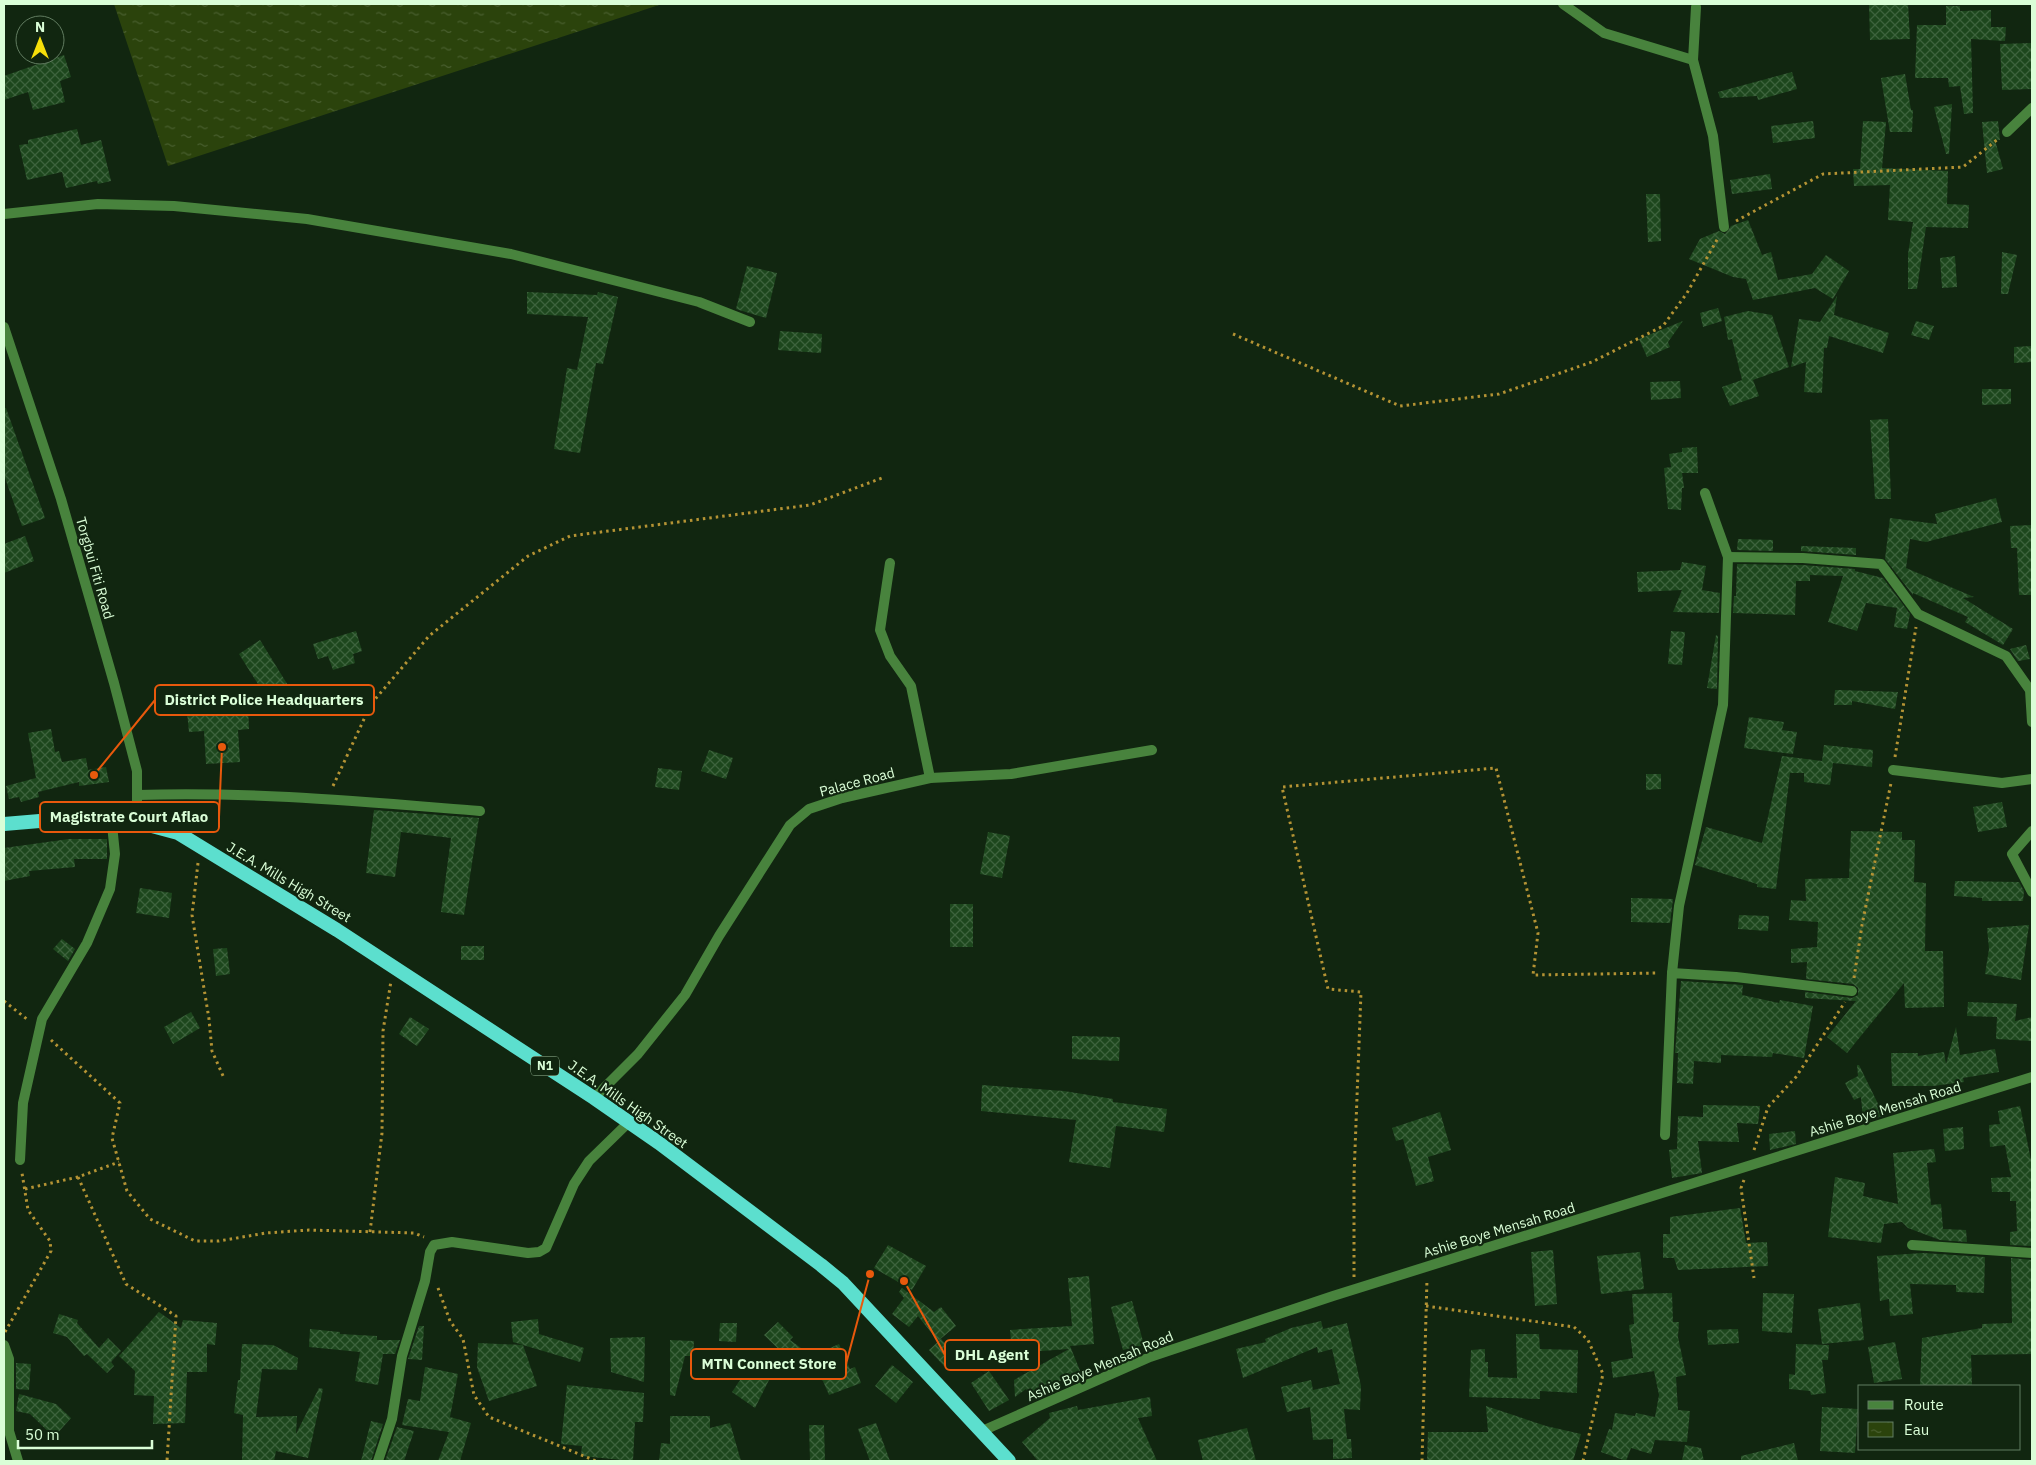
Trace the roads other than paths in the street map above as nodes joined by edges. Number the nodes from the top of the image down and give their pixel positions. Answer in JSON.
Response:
{"nodes":[{"id":1,"x":1563,"y":4,"type":"edge"},
{"id":2,"x":1696,"y":7,"type":"dead end"},
{"id":3,"x":1693,"y":60,"type":"junction"},
{"id":4,"x":2032,"y":108,"type":"edge"},
{"id":5,"x":2007,"y":132,"type":"road end"},
{"id":6,"x":4,"y":214,"type":"edge"},
{"id":7,"x":1724,"y":227,"type":"road end"},
{"id":8,"x":750,"y":322,"type":"dead end"},
{"id":9,"x":4,"y":327,"type":"edge"},
{"id":10,"x":1705,"y":493,"type":"dead end"},
{"id":11,"x":1728,"y":557,"type":"junction"},
{"id":12,"x":890,"y":563,"type":"dead end"},
{"id":13,"x":2031,"y":690,"type":"edge"},
{"id":14,"x":2032,"y":722,"type":"edge"},
{"id":15,"x":1152,"y":750,"type":"dead end"},
{"id":16,"x":1893,"y":770,"type":"road end"},
{"id":17,"x":930,"y":778,"type":"junction"},
{"id":18,"x":2032,"y":779,"type":"edge"},
{"id":19,"x":137,"y":794,"type":"junction"},
{"id":20,"x":480,"y":811,"type":"dead end"},
{"id":21,"x":110,"y":815,"type":"junction"},
{"id":22,"x":134,"y":820,"type":"junction"},
{"id":23,"x":4,"y":824,"type":"edge"},
{"id":24,"x":2032,"y":830,"type":"edge"},
{"id":25,"x":2032,"y":892,"type":"edge"},
{"id":26,"x":1672,"y":973,"type":"junction"},
{"id":27,"x":1852,"y":991,"type":"road end"},
{"id":28,"x":2032,"y":1077,"type":"edge"},
{"id":29,"x":594,"y":1098,"type":"junction"},
{"id":30,"x":629,"y":1122,"type":"junction"},
{"id":31,"x":1665,"y":1135,"type":"dead end"},
{"id":32,"x":20,"y":1160,"type":"road end"},
{"id":33,"x":1912,"y":1245,"type":"dead end"},
{"id":34,"x":2032,"y":1253,"type":"edge"},
{"id":35,"x":4,"y":1345,"type":"edge"},
{"id":36,"x":982,"y":1431,"type":"junction"},
{"id":37,"x":18,"y":1461,"type":"edge"},
{"id":38,"x":378,"y":1461,"type":"edge"},
{"id":39,"x":1009,"y":1461,"type":"edge"}],
"edges":[{"from":1,"to":3,"type":"street"},
{"from":2,"to":3,"type":"street"},
{"from":3,"to":7,"type":"street"},
{"from":4,"to":5,"type":"street"},
{"from":6,"to":8,"type":"street"},
{"from":9,"to":19,"type":"street","name":"Torgbui Fiti Road"},
{"from":10,"to":11,"type":"street"},
{"from":11,"to":13,"type":"street"},
{"from":11,"to":26,"type":"street"},
{"from":12,"to":17,"type":"street"},
{"from":13,"to":14,"type":"street"},
{"from":15,"to":17,"type":"street","name":"Palace Road"},
{"from":16,"to":18,"type":"street"},
{"from":17,"to":29,"type":"street","name":"Palace Road"},
{"from":19,"to":20,"type":"street"},
{"from":19,"to":22,"type":"street","name":"Torgbui Fiti Road"},
{"from":21,"to":22,"type":"highway","name":"J.E.A. Mills High Street","number":"N1"},
{"from":21,"to":23,"type":"highway","name":"J.E.A. Mills High Street","number":"N1"},
{"from":21,"to":32,"type":"street"},
{"from":22,"to":29,"type":"highway","name":"J.E.A. Mills High Street","number":"N1"},
{"from":24,"to":25,"type":"street"},
{"from":26,"to":27,"type":"street"},
{"from":26,"to":31,"type":"street"},
{"from":28,"to":36,"type":"street","name":"Ashie Boye Mensah Road"},
{"from":29,"to":30,"type":"highway","name":"J.E.A. Mills High Street","number":"N1"},
{"from":30,"to":36,"type":"highway","name":"J.E.A. Mills High Street","number":"N1"},
{"from":30,"to":38,"type":"street"},
{"from":33,"to":34,"type":"street"},
{"from":35,"to":37,"type":"street"},
{"from":36,"to":39,"type":"highway","name":"J.E.A. Mills High Street","number":"N1"}]}
